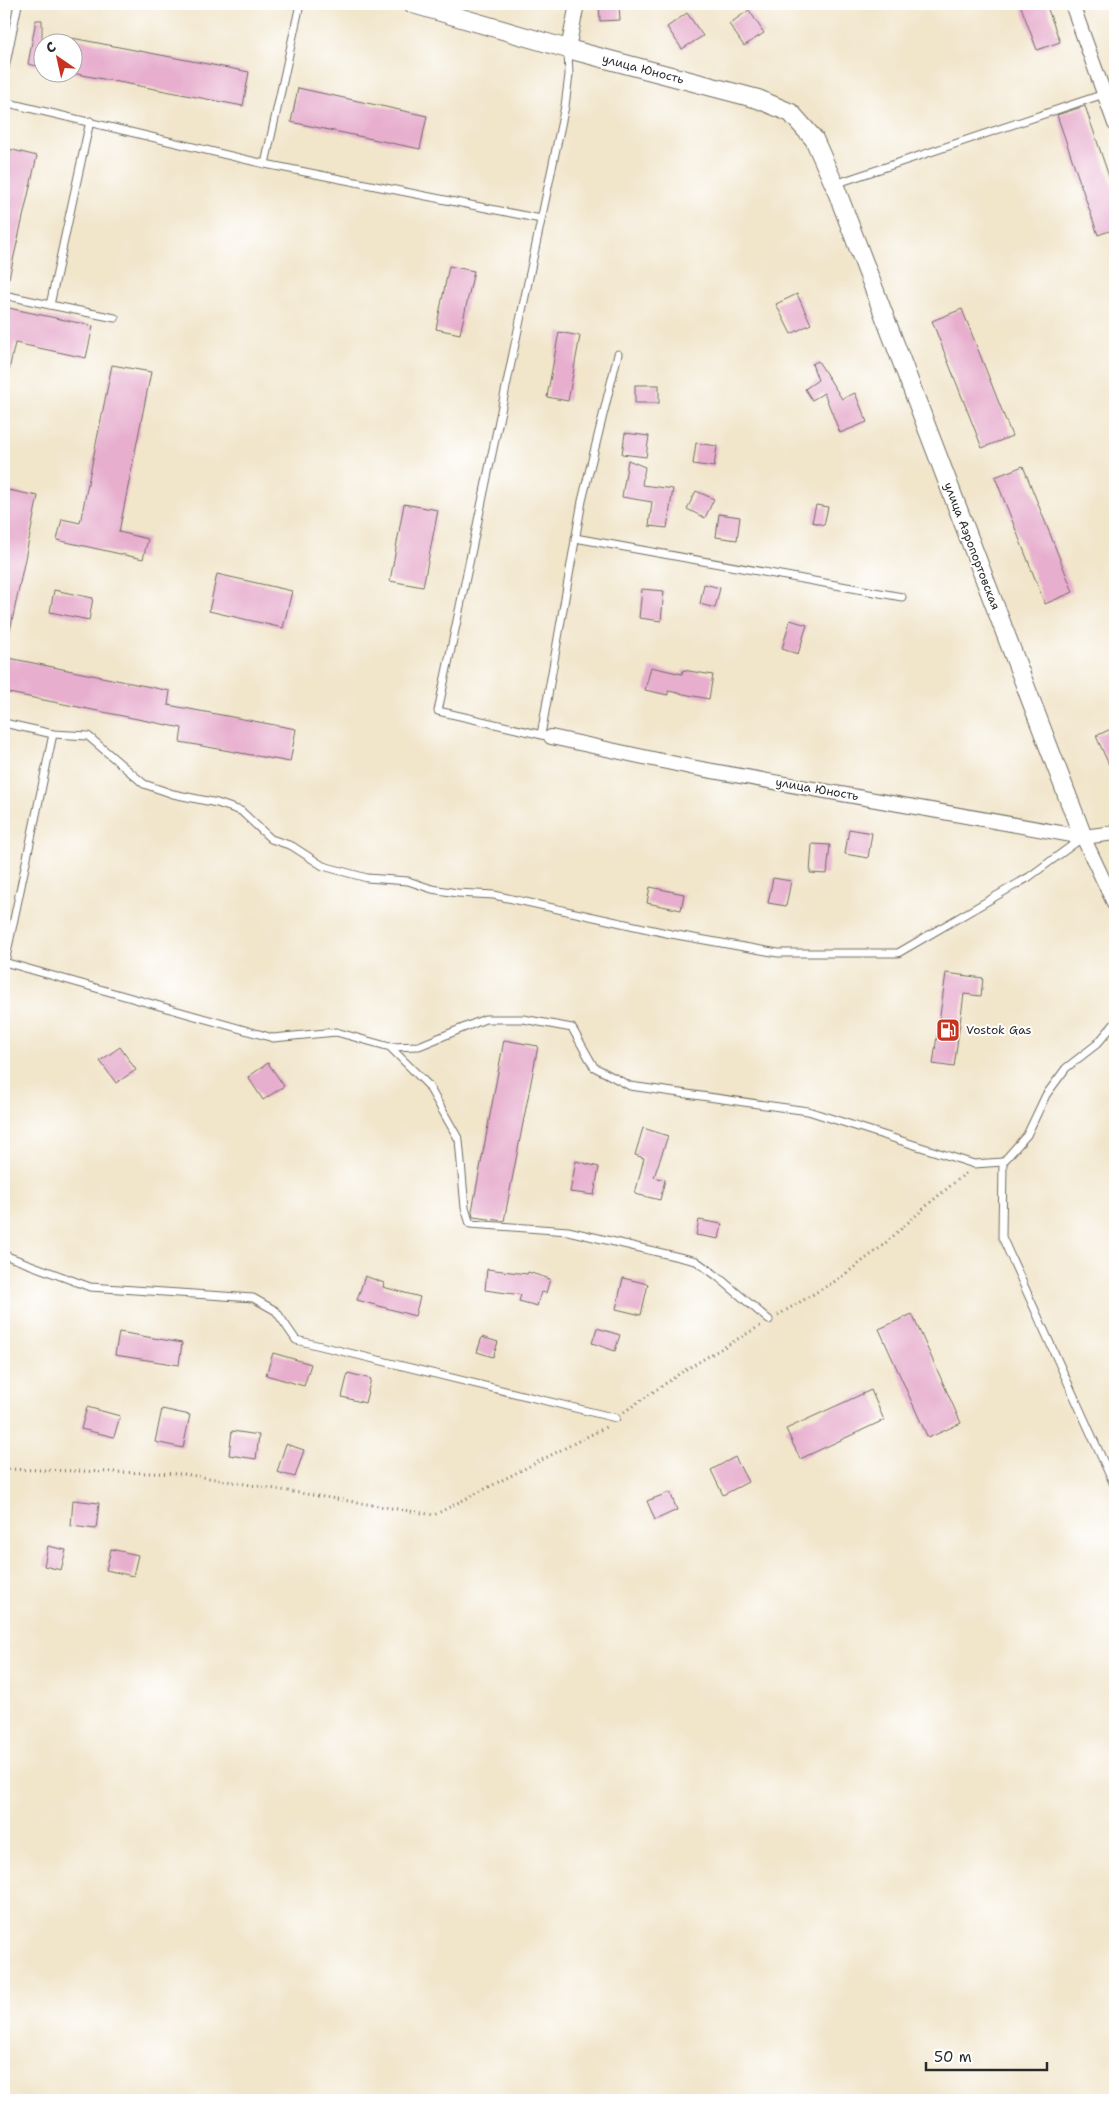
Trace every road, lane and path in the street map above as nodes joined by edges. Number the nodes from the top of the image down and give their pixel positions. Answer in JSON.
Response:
{"nodes":[{"id":1,"x":18,"y":4,"type":"edge"},
{"id":2,"x":300,"y":4,"type":"edge"},
{"id":3,"x":413,"y":4,"type":"edge"},
{"id":4,"x":577,"y":4,"type":"edge"},
{"id":5,"x":1072,"y":4,"type":"edge"},
{"id":6,"x":568,"y":49,"type":"junction"},
{"id":7,"x":4,"y":73,"type":"edge"},
{"id":8,"x":1104,"y":94,"type":"junction"},
{"id":9,"x":4,"y":102,"type":"edge"},
{"id":10,"x":90,"y":121,"type":"junction"},
{"id":11,"x":1115,"y":124,"type":"edge"},
{"id":12,"x":266,"y":164,"type":"junction"},
{"id":13,"x":834,"y":184,"type":"junction"},
{"id":14,"x":541,"y":219,"type":"junction"},
{"id":15,"x":4,"y":295,"type":"edge"},
{"id":16,"x":50,"y":305,"type":"junction"},
{"id":17,"x":115,"y":318,"type":"dead end"},
{"id":18,"x":618,"y":354,"type":"dead end"},
{"id":19,"x":575,"y":538,"type":"junction"},
{"id":20,"x":902,"y":597,"type":"dead end"},
{"id":21,"x":4,"y":723,"type":"edge"},
{"id":22,"x":53,"y":734,"type":"junction"},
{"id":23,"x":546,"y":736,"type":"junction"},
{"id":24,"x":1115,"y":833,"type":"edge"},
{"id":25,"x":1084,"y":837,"type":"junction"},
{"id":26,"x":1115,"y":905,"type":"edge"},
{"id":27,"x":4,"y":962,"type":"edge"},
{"id":28,"x":1115,"y":1023,"type":"edge"},
{"id":29,"x":390,"y":1047,"type":"junction"},
{"id":30,"x":1003,"y":1162,"type":"junction"},
{"id":31,"x":4,"y":1255,"type":"edge"},
{"id":32,"x":769,"y":1320,"type":"dead end"},
{"id":33,"x":616,"y":1418,"type":"dead end"},
{"id":34,"x":1115,"y":1487,"type":"edge"}],
"edges":[{"from":1,"to":7,"type":"lane"},
{"from":2,"to":12,"type":"lane"},
{"from":3,"to":6,"type":"street","name":"улица Юность"},
{"from":4,"to":6,"type":"street"},
{"from":5,"to":8,"type":"street"},
{"from":6,"to":13,"type":"street","name":"улица Юность"},
{"from":6,"to":14,"type":"lane"},
{"from":8,"to":11,"type":"street"},
{"from":8,"to":13,"type":"lane"},
{"from":9,"to":10,"type":"lane"},
{"from":10,"to":12,"type":"lane"},
{"from":10,"to":16,"type":"lane"},
{"from":12,"to":14,"type":"lane"},
{"from":13,"to":25,"type":"street","name":"улица Аэропортовская"},
{"from":14,"to":23,"type":"lane"},
{"from":15,"to":16,"type":"lane"},
{"from":16,"to":17,"type":"lane"},
{"from":18,"to":19,"type":"lane"},
{"from":19,"to":20,"type":"lane"},
{"from":19,"to":23,"type":"lane"},
{"from":21,"to":22,"type":"lane"},
{"from":22,"to":25,"type":"lane"},
{"from":22,"to":27,"type":"lane"},
{"from":23,"to":25,"type":"street","name":"улица Юность"},
{"from":24,"to":25,"type":"street","name":"улица Юность"},
{"from":25,"to":26,"type":"street","name":"улица Аэропортовская"},
{"from":27,"to":29,"type":"lane"},
{"from":28,"to":30,"type":"lane"},
{"from":29,"to":30,"type":"lane"},
{"from":29,"to":32,"type":"lane"},
{"from":30,"to":34,"type":"lane"},
{"from":31,"to":33,"type":"lane"}]}
